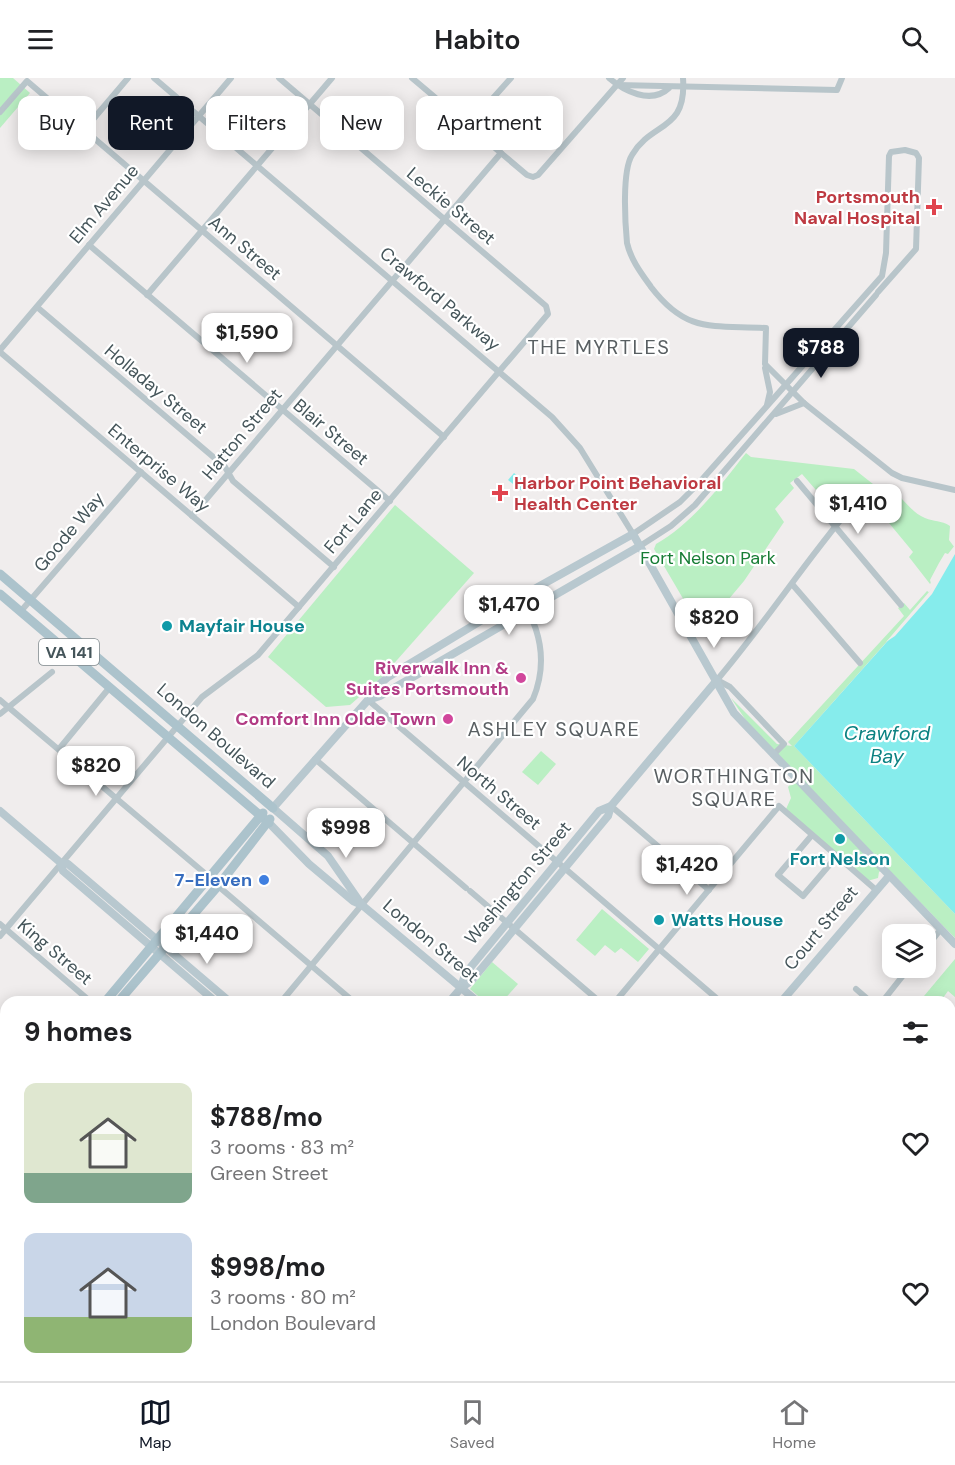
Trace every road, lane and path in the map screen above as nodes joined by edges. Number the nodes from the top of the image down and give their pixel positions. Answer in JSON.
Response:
{"nodes":[{"id":1,"x":128,"y":78,"type":"edge"},
{"id":2,"x":154,"y":78,"type":"edge"},
{"id":3,"x":231,"y":78,"type":"edge"},
{"id":4,"x":279,"y":78,"type":"edge"},
{"id":5,"x":332,"y":78,"type":"edge"},
{"id":6,"x":412,"y":78,"type":"edge"},
{"id":7,"x":511,"y":78,"type":"edge"},
{"id":8,"x":609,"y":78,"type":"edge"},
{"id":9,"x":623,"y":78,"type":"edge"},
{"id":10,"x":682,"y":78,"type":"edge"},
{"id":11,"x":842,"y":78,"type":"edge"},
{"id":12,"x":617,"y":85,"type":"junction"},
{"id":13,"x":683,"y":88,"type":"junction"},
{"id":14,"x":44,"y":96,"type":"edge"},
{"id":15,"x":433,"y":96,"type":"edge"},
{"id":16,"x":495,"y":96,"type":"edge"},
{"id":17,"x":309,"y":105,"type":"junction"},
{"id":18,"x":0,"y":112,"type":"edge"},
{"id":19,"x":96,"y":116,"type":"edge"},
{"id":20,"x":199,"y":116,"type":"junction"},
{"id":21,"x":96,"y":140,"type":"edge"},
{"id":22,"x":497,"y":150,"type":"edge"},
{"id":23,"x":501,"y":153,"type":"junction"},
{"id":24,"x":257,"y":166,"type":"junction"},
{"id":25,"x":144,"y":181,"type":"junction"},
{"id":26,"x":444,"y":220,"type":"junction"},
{"id":27,"x":202,"y":231,"type":"junction"},
{"id":28,"x":89,"y":245,"type":"junction"},
{"id":29,"x":392,"y":281,"type":"junction"},
{"id":30,"x":147,"y":295,"type":"junction"},
{"id":31,"x":37,"y":307,"type":"junction"},
{"id":32,"x":548,"y":311,"type":"joint"},
{"id":33,"x":337,"y":346,"type":"junction"},
{"id":34,"x":0,"y":351,"type":"edge"},
{"id":35,"x":765,"y":364,"type":"junction"},
{"id":36,"x":500,"y":371,"type":"junction"},
{"id":37,"x":784,"y":385,"type":"junction"},
{"id":38,"x":793,"y":393,"type":"junction"},
{"id":39,"x":804,"y":403,"type":"junction"},
{"id":40,"x":766,"y":408,"type":"junction"},
{"id":41,"x":282,"y":410,"type":"junction"},
{"id":42,"x":772,"y":415,"type":"junction"},
{"id":43,"x":444,"y":437,"type":"junction"},
{"id":44,"x":141,"y":472,"type":"junction"},
{"id":45,"x":229,"y":473,"type":"junction"},
{"id":46,"x":797,"y":481,"type":"dead end"},
{"id":47,"x":955,"y":490,"type":"edge"},
{"id":48,"x":858,"y":499,"type":"dead end"},
{"id":49,"x":390,"y":501,"type":"junction"},
{"id":50,"x":192,"y":516,"type":"junction"},
{"id":51,"x":835,"y":525,"type":"junction"},
{"id":52,"x":633,"y":534,"type":"junction"},
{"id":53,"x":640,"y":546,"type":"junction"},
{"id":54,"x":334,"y":567,"type":"junction"},
{"id":55,"x":0,"y":574,"type":"edge"},
{"id":56,"x":792,"y":584,"type":"junction"},
{"id":57,"x":0,"y":594,"type":"edge"},
{"id":58,"x":520,"y":597,"type":"junction"},
{"id":59,"x":31,"y":601,"type":"junction"},
{"id":60,"x":901,"y":605,"type":"dead end"},
{"id":61,"x":299,"y":607,"type":"junction"},
{"id":62,"x":528,"y":610,"type":"junction"},
{"id":63,"x":21,"y":611,"type":"junction"},
{"id":64,"x":860,"y":663,"type":"dead end"},
{"id":65,"x":52,"y":672,"type":"dead end"},
{"id":66,"x":717,"y":680,"type":"junction"},
{"id":67,"x":110,"y":687,"type":"junction"},
{"id":68,"x":0,"y":700,"type":"edge"},
{"id":69,"x":368,"y":700,"type":"junction"},
{"id":70,"x":7,"y":706,"type":"junction"},
{"id":71,"x":0,"y":714,"type":"edge"},
{"id":72,"x":177,"y":724,"type":"junction"},
{"id":73,"x":167,"y":735,"type":"junction"},
{"id":74,"x":58,"y":749,"type":"junction"},
{"id":75,"x":773,"y":755,"type":"junction"},
{"id":76,"x":315,"y":759,"type":"junction"},
{"id":77,"x":464,"y":783,"type":"junction"},
{"id":78,"x":115,"y":797,"type":"junction"},
{"id":79,"x":610,"y":806,"type":"junction"},
{"id":80,"x":273,"y":808,"type":"junction"},
{"id":81,"x":0,"y":811,"type":"edge"},
{"id":82,"x":259,"y":814,"type":"junction"},
{"id":83,"x":269,"y":823,"type":"junction"},
{"id":84,"x":812,"y":835,"type":"junction"},
{"id":85,"x":414,"y":843,"type":"junction"},
{"id":86,"x":837,"y":856,"type":"junction"},
{"id":87,"x":556,"y":862,"type":"junction"},
{"id":88,"x":61,"y":863,"type":"junction"},
{"id":89,"x":565,"y":869,"type":"junction"},
{"id":90,"x":208,"y":876,"type":"junction"},
{"id":91,"x":889,"y":876,"type":"junction"},
{"id":92,"x":218,"y":886,"type":"junction"},
{"id":93,"x":875,"y":889,"type":"junction"},
{"id":94,"x":709,"y":890,"type":"junction"},
{"id":95,"x":362,"y":905,"type":"junction"},
{"id":96,"x":507,"y":923,"type":"junction"},
{"id":97,"x":3,"y":927,"type":"edge"},
{"id":98,"x":514,"y":929,"type":"junction"},
{"id":99,"x":940,"y":929,"type":"junction"},
{"id":100,"x":936,"y":934,"type":"edge"},
{"id":101,"x":0,"y":936,"type":"edge"},
{"id":102,"x":154,"y":942,"type":"junction"},
{"id":103,"x":955,"y":944,"type":"edge"},
{"id":104,"x":659,"y":949,"type":"junction"},
{"id":105,"x":163,"y":950,"type":"junction"},
{"id":106,"x":312,"y":966,"type":"junction"},
{"id":107,"x":901,"y":978,"type":"edge"},
{"id":108,"x":461,"y":988,"type":"junction"},
{"id":109,"x":856,"y":989,"type":"dead end"},
{"id":110,"x":84,"y":996,"type":"edge"},
{"id":111,"x":110,"y":996,"type":"edge"},
{"id":112,"x":123,"y":996,"type":"edge"},
{"id":113,"x":210,"y":996,"type":"edge"},
{"id":114,"x":222,"y":996,"type":"edge"},
{"id":115,"x":286,"y":996,"type":"edge"},
{"id":116,"x":347,"y":996,"type":"edge"},
{"id":117,"x":454,"y":996,"type":"edge"},
{"id":118,"x":471,"y":996,"type":"edge"},
{"id":119,"x":593,"y":996,"type":"edge"},
{"id":120,"x":620,"y":996,"type":"edge"},
{"id":121,"x":714,"y":996,"type":"edge"},
{"id":122,"x":785,"y":996,"type":"edge"},
{"id":123,"x":864,"y":996,"type":"edge"},
{"id":124,"x":887,"y":996,"type":"edge"}],
"edges":[{"from":1,"to":19,"type":"street"},
{"from":2,"to":20,"type":"street","name":"Crawford Parkway"},
{"from":3,"to":20,"type":"street","name":"Elm Avenue"},
{"from":4,"to":17,"type":"street","name":"Leckie Street"},
{"from":5,"to":17,"type":"street"},
{"from":6,"to":15,"type":"street"},
{"from":7,"to":16,"type":"street"},
{"from":8,"to":12,"type":"street"},
{"from":9,"to":12,"type":"street"},
{"from":10,"to":13,"type":"street"},
{"from":11,"to":13,"type":"street"},
{"from":12,"to":13,"type":"street"},
{"from":12,"to":23,"type":"street"},
{"from":13,"to":35,"type":"street"},
{"from":14,"to":18,"type":"street","name":"Ann Street"},
{"from":17,"to":24,"type":"street"},
{"from":17,"to":26,"type":"street","name":"Leckie Street"},
{"from":20,"to":24,"type":"street","name":"Crawford Parkway"},
{"from":20,"to":25,"type":"street","name":"Elm Avenue"},
{"from":21,"to":25,"type":"street","name":"Ann Street"},
{"from":22,"to":23,"type":"street"},
{"from":23,"to":26,"type":"street","name":"Hatton Street"},
{"from":24,"to":27,"type":"street"},
{"from":24,"to":29,"type":"street","name":"Crawford Parkway"},
{"from":25,"to":27,"type":"street","name":"Ann Street"},
{"from":25,"to":28,"type":"street","name":"Elm Avenue"},
{"from":26,"to":29,"type":"street","name":"Hatton Street"},
{"from":26,"to":32,"type":"street","name":"Leckie Street"},
{"from":27,"to":30,"type":"street"},
{"from":27,"to":33,"type":"street","name":"Ann Street"},
{"from":28,"to":30,"type":"street","name":"Blair Street"},
{"from":28,"to":31,"type":"street","name":"Elm Avenue"},
{"from":29,"to":33,"type":"street","name":"Hatton Street"},
{"from":29,"to":36,"type":"street","name":"Crawford Parkway"},
{"from":30,"to":41,"type":"street","name":"Blair Street"},
{"from":31,"to":34,"type":"street","name":"Elm Avenue"},
{"from":31,"to":45,"type":"street","name":"Holladay Street"},
{"from":32,"to":36,"type":"street","name":"Fort Lane"},
{"from":33,"to":41,"type":"street","name":"Hatton Street"},
{"from":33,"to":43,"type":"street","name":"Ann Street"},
{"from":34,"to":44,"type":"street","name":"Enterprise Way"},
{"from":35,"to":37,"type":"street"},
{"from":35,"to":40,"type":"street"},
{"from":36,"to":43,"type":"street","name":"Fort Lane"},
{"from":36,"to":52,"type":"street","name":"Crawford Parkway"},
{"from":37,"to":38,"type":"street"},
{"from":37,"to":38,"type":"street"},
{"from":37,"to":40,"type":"street"},
{"from":38,"to":39,"type":"street"},
{"from":38,"to":42,"type":"street"},
{"from":39,"to":42,"type":"street"},
{"from":39,"to":47,"type":"street"},
{"from":40,"to":52,"type":"street"},
{"from":41,"to":45,"type":"street","name":"Hatton Street"},
{"from":41,"to":49,"type":"street","name":"Blair Street"},
{"from":42,"to":53,"type":"street"},
{"from":43,"to":49,"type":"street","name":"Fort Lane"},
{"from":44,"to":50,"type":"street","name":"Enterprise Way"},
{"from":44,"to":59,"type":"street","name":"Goode Way"},
{"from":45,"to":50,"type":"street","name":"Hatton Street"},
{"from":45,"to":54,"type":"street","name":"Holladay Street"},
{"from":46,"to":51,"type":"street"},
{"from":48,"to":51,"type":"street","name":"Washington Street"},
{"from":49,"to":54,"type":"street","name":"Fort Lane"},
{"from":50,"to":61,"type":"street","name":"Enterprise Way"},
{"from":51,"to":56,"type":"street","name":"Washington Street"},
{"from":51,"to":60,"type":"street"},
{"from":52,"to":53,"type":"main road","name":"Crawford Parkway"},
{"from":52,"to":58,"type":"main road"},
{"from":53,"to":62,"type":"main road"},
{"from":53,"to":66,"type":"main road","name":"Crawford Parkway"},
{"from":54,"to":61,"type":"street","name":"Fort Lane"},
{"from":55,"to":59,"type":"main road","name":"London Boulevard","number":"VA 141"},
{"from":56,"to":64,"type":"street"},
{"from":56,"to":66,"type":"street","name":"Washington Street"},
{"from":57,"to":63,"type":"main road","name":"London Boulevard","number":"VA 141"},
{"from":58,"to":62,"type":"street"},
{"from":58,"to":69,"type":"main road"},
{"from":59,"to":63,"type":"street","name":"Goode Way"},
{"from":59,"to":72,"type":"main road","name":"London Boulevard","number":"VA 141"},
{"from":61,"to":72,"type":"street","name":"Fort Lane"},
{"from":62,"to":69,"type":"main road"},
{"from":62,"to":77,"type":"street"},
{"from":63,"to":67,"type":"main road","name":"London Boulevard","number":"VA 141"},
{"from":65,"to":70,"type":"street"},
{"from":66,"to":75,"type":"main road","name":"Crawford Parkway"},
{"from":66,"to":75,"type":"street"},
{"from":66,"to":79,"type":"main road","name":"Washington Street"},
{"from":67,"to":73,"type":"main road","name":"London Boulevard","number":"VA 141"},
{"from":67,"to":74,"type":"street"},
{"from":68,"to":70,"type":"street"},
{"from":69,"to":76,"type":"main road"},
{"from":69,"to":77,"type":"street","name":"North Street"},
{"from":70,"to":71,"type":"street"},
{"from":70,"to":74,"type":"street"},
{"from":72,"to":73,"type":"street","name":"Fort Lane"},
{"from":72,"to":80,"type":"main road","name":"London Boulevard","number":"VA 141"},
{"from":73,"to":78,"type":"street","name":"Fort Lane"},
{"from":73,"to":82,"type":"main road","name":"London Boulevard","number":"VA 141"},
{"from":74,"to":78,"type":"street"},
{"from":75,"to":91,"type":"main road","name":"Crawford Parkway"},
{"from":76,"to":80,"type":"main road"},
{"from":76,"to":85,"type":"street"},
{"from":77,"to":85,"type":"street"},
{"from":77,"to":87,"type":"street","name":"North Street"},
{"from":78,"to":88,"type":"street","name":"Fort Lane"},
{"from":78,"to":90,"type":"street"},
{"from":79,"to":87,"type":"main road","name":"Washington Street"},
{"from":79,"to":89,"type":"main road","name":"Washington Street"},
{"from":79,"to":94,"type":"street"},
{"from":80,"to":82,"type":"main road"},
{"from":80,"to":83,"type":"main road"},
{"from":80,"to":95,"type":"main road","name":"London Boulevard"},
{"from":81,"to":88,"type":"main road"},
{"from":82,"to":83,"type":"main road","name":"London Boulevard"},
{"from":82,"to":90,"type":"main road"},
{"from":83,"to":92,"type":"main road"},
{"from":83,"to":95,"type":"main road","name":"London Boulevard"},
{"from":84,"to":86,"type":"street"},
{"from":84,"to":86,"type":"street"},
{"from":84,"to":94,"type":"street"},
{"from":85,"to":95,"type":"street"},
{"from":85,"to":96,"type":"street"},
{"from":86,"to":93,"type":"street"},
{"from":87,"to":89,"type":"street","name":"North Street"},
{"from":87,"to":96,"type":"main road","name":"Washington Street"},
{"from":88,"to":97,"type":"street","name":"Fort Lane"},
{"from":88,"to":102,"type":"main road"},
{"from":89,"to":98,"type":"main road","name":"Washington Street"},
{"from":89,"to":104,"type":"street","name":"North Street"},
{"from":90,"to":102,"type":"main road"},
{"from":91,"to":93,"type":"main road","name":"Court Street"},
{"from":91,"to":99,"type":"main road","name":"Crawford Parkway"},
{"from":92,"to":105,"type":"main road"},
{"from":92,"to":106,"type":"street"},
{"from":93,"to":122,"type":"main road","name":"Court Street"},
{"from":94,"to":104,"type":"street"},
{"from":95,"to":106,"type":"street"},
{"from":95,"to":108,"type":"main road","name":"London Street"},
{"from":96,"to":98,"type":"street"},
{"from":96,"to":108,"type":"main road","name":"Washington Street"},
{"from":97,"to":101,"type":"street","name":"Fort Lane"},
{"from":97,"to":110,"type":"street","name":"King Street"},
{"from":98,"to":108,"type":"main road","name":"Washington Street"},
{"from":98,"to":119,"type":"street"},
{"from":99,"to":100,"type":"street"},
{"from":99,"to":103,"type":"main road","name":"Crawford Parkway"},
{"from":102,"to":105,"type":"main road"},
{"from":102,"to":111,"type":"main road"},
{"from":104,"to":120,"type":"street"},
{"from":104,"to":121,"type":"street","name":"North Street"},
{"from":105,"to":112,"type":"main road"},
{"from":105,"to":113,"type":"main road"},
{"from":105,"to":114,"type":"main road"},
{"from":106,"to":115,"type":"street"},
{"from":106,"to":116,"type":"street"},
{"from":107,"to":124,"type":"street"},
{"from":108,"to":117,"type":"main road","name":"Washington Street"},
{"from":108,"to":118,"type":"main road","name":"London Street"},
{"from":109,"to":123,"type":"street"}]}
